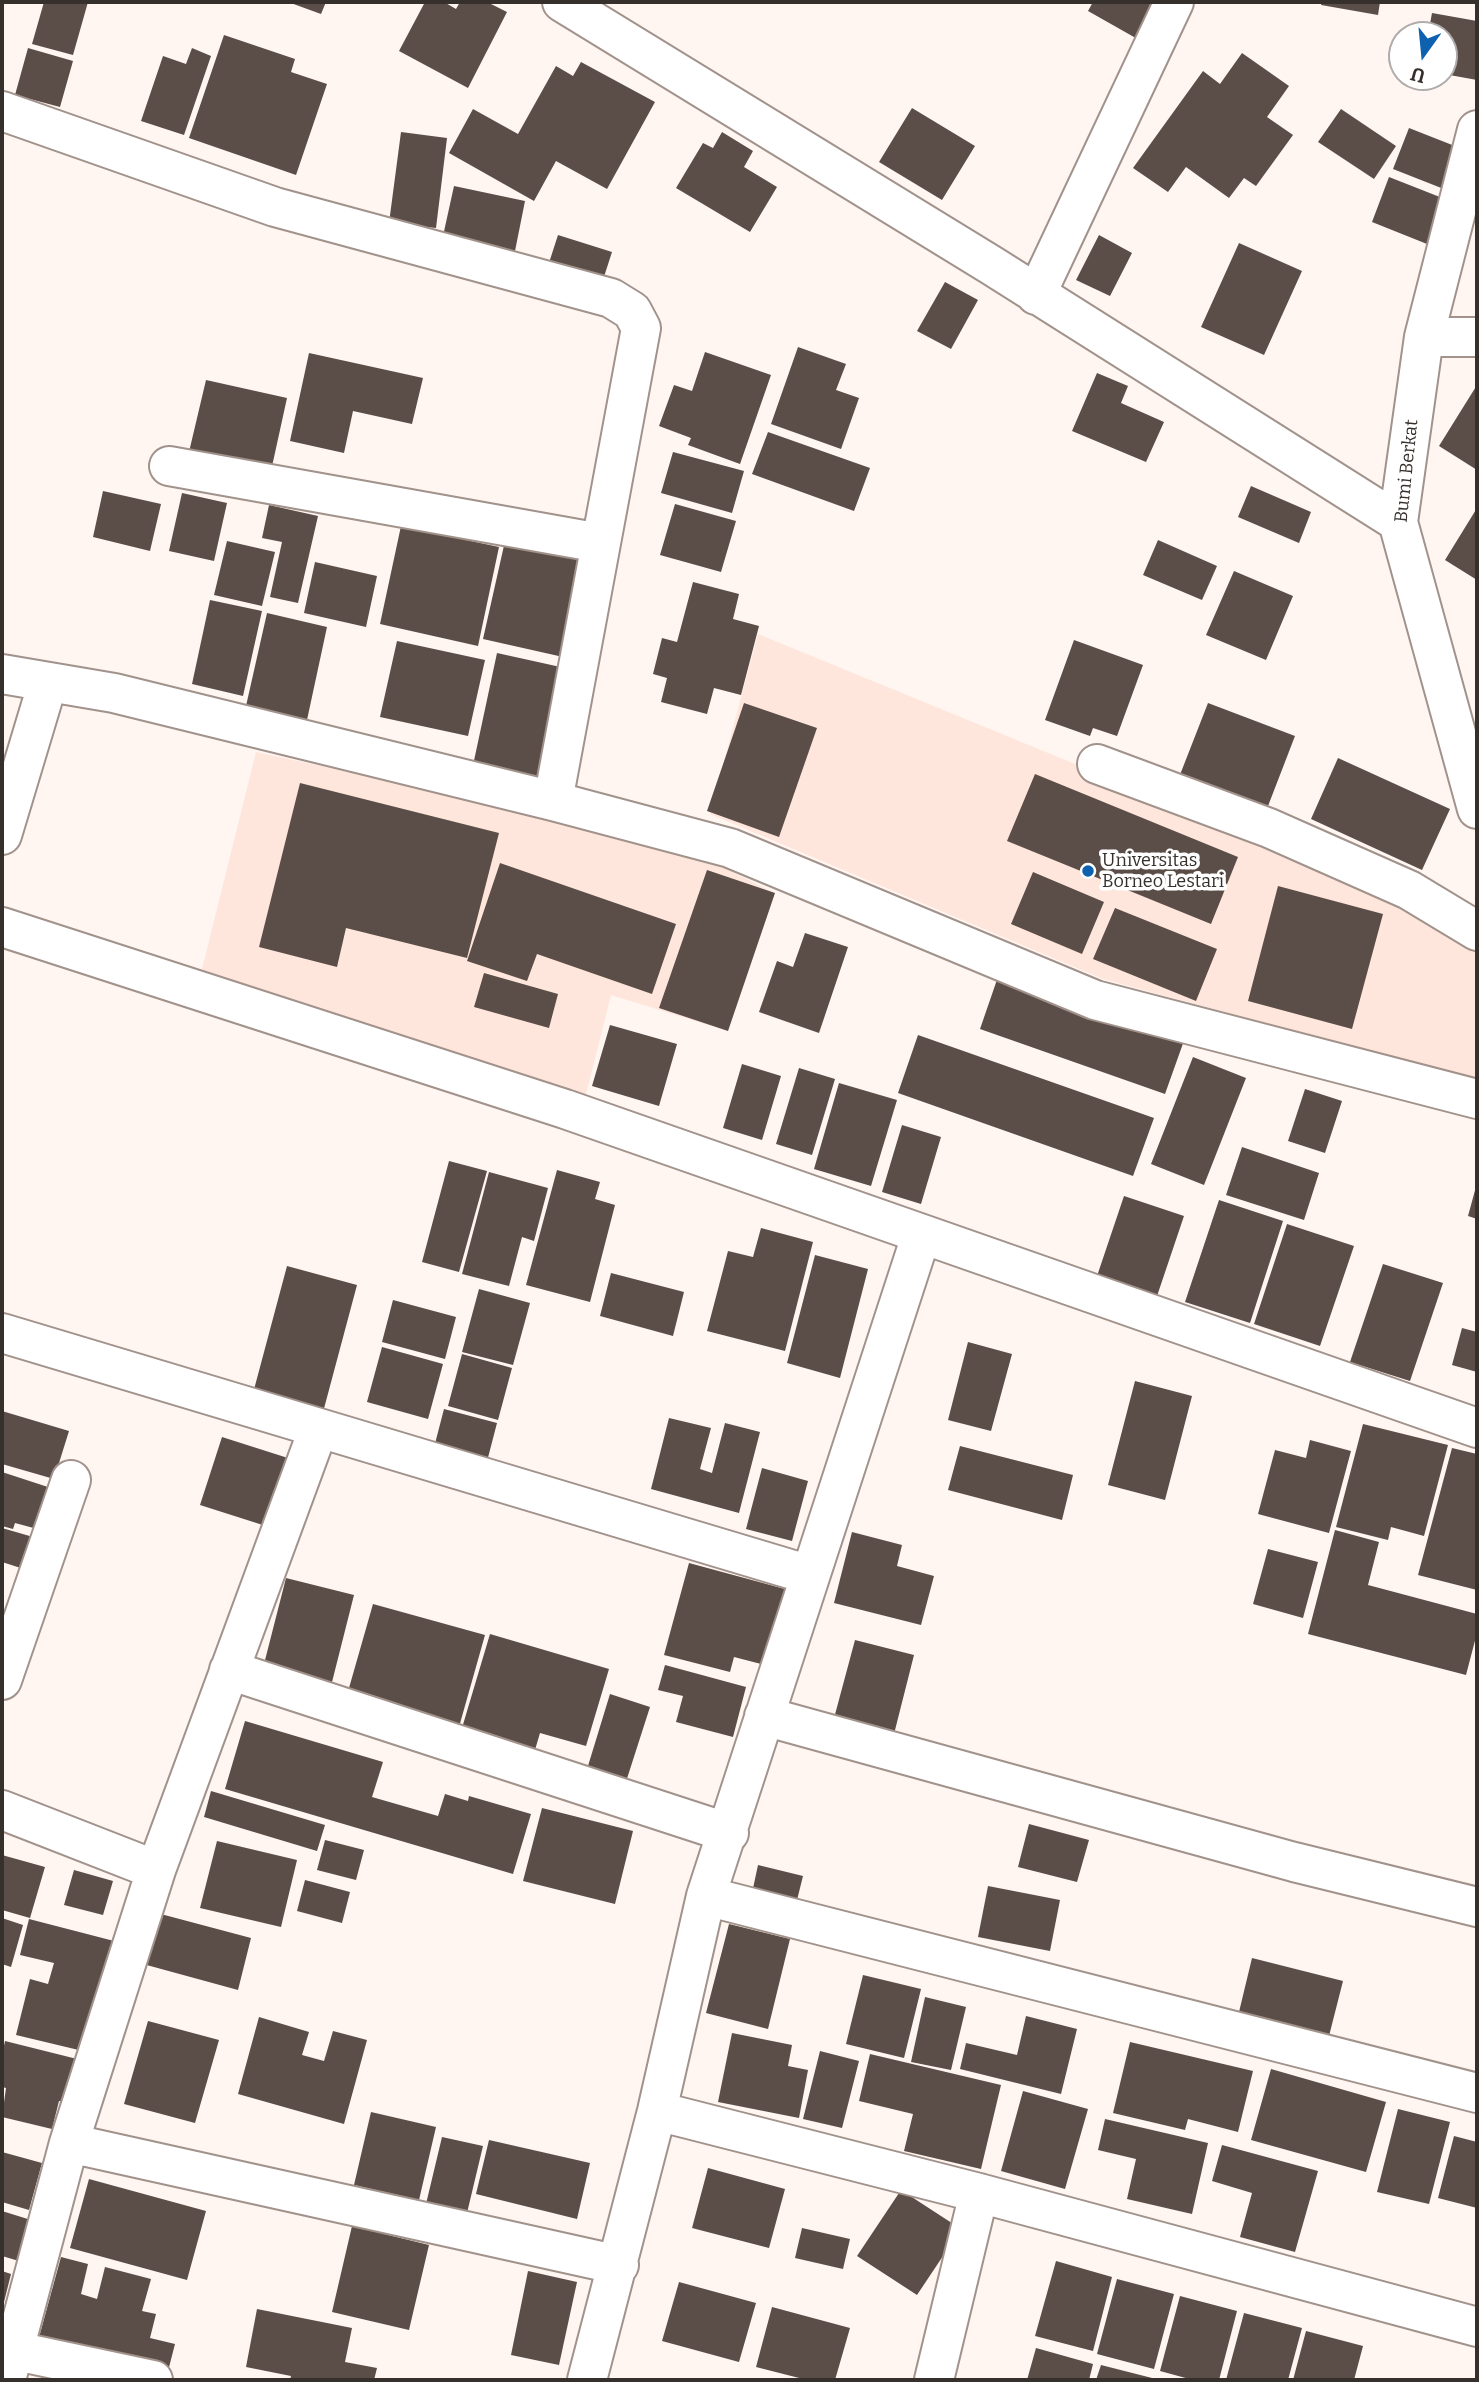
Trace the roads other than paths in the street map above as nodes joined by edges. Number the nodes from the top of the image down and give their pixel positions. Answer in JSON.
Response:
{"nodes":[{"id":1,"x":562,"y":2,"type":"edge"},
{"id":2,"x":1174,"y":2,"type":"edge"},
{"id":3,"x":2,"y":111,"type":"edge"},
{"id":4,"x":1477,"y":130,"type":"edge"},
{"id":5,"x":1036,"y":295,"type":"junction"},
{"id":6,"x":1423,"y":337,"type":"junction"},
{"id":7,"x":1477,"y":337,"type":"edge"},
{"id":8,"x":169,"y":466,"type":"dead end"},
{"id":9,"x":1398,"y":522,"type":"junction"},
{"id":10,"x":600,"y":543,"type":"junction"},
{"id":11,"x":2,"y":674,"type":"edge"},
{"id":12,"x":48,"y":682,"type":"junction"},
{"id":13,"x":1468,"y":747,"type":"edge"},
{"id":14,"x":1097,"y":764,"type":"dead end"},
{"id":15,"x":553,"y":801,"type":"junction"},
{"id":16,"x":1477,"y":809,"type":"edge"},
{"id":17,"x":2,"y":835,"type":"edge"},
{"id":18,"x":2,"y":927,"type":"edge"},
{"id":19,"x":1477,"y":931,"type":"edge"},
{"id":20,"x":1477,"y":1099,"type":"edge"},
{"id":21,"x":921,"y":1236,"type":"junction"},
{"id":22,"x":2,"y":1333,"type":"edge"},
{"id":23,"x":1477,"y":1427,"type":"edge"},
{"id":24,"x":318,"y":1430,"type":"junction"},
{"id":25,"x":71,"y":1480,"type":"dead end"},
{"id":26,"x":810,"y":1575,"type":"junction"},
{"id":27,"x":229,"y":1671,"type":"junction"},
{"id":28,"x":2,"y":1679,"type":"edge"},
{"id":29,"x":764,"y":1716,"type":"junction"},
{"id":30,"x":2,"y":1810,"type":"edge"},
{"id":31,"x":729,"y":1833,"type":"junction"},
{"id":32,"x":156,"y":1870,"type":"junction"},
{"id":33,"x":706,"y":1896,"type":"junction"},
{"id":34,"x":1477,"y":1906,"type":"edge"},
{"id":35,"x":1477,"y":2093,"type":"edge"},
{"id":36,"x":657,"y":2111,"type":"junction"},
{"id":37,"x":69,"y":2143,"type":"junction"},
{"id":38,"x":979,"y":2193,"type":"junction"},
{"id":39,"x":618,"y":2266,"type":"junction"},
{"id":40,"x":1477,"y":2327,"type":"edge"},
{"id":41,"x":6,"y":2359,"type":"edge"},
{"id":42,"x":153,"y":2380,"type":"edge"},
{"id":43,"x":587,"y":2380,"type":"edge"},
{"id":44,"x":934,"y":2380,"type":"edge"}],
"edges":[{"from":1,"to":5,"type":"street"},
{"from":2,"to":5,"type":"street"},
{"from":3,"to":10,"type":"street"},
{"from":4,"to":6,"type":"street","name":"Bumi Berkat"},
{"from":5,"to":9,"type":"street"},
{"from":6,"to":7,"type":"street"},
{"from":6,"to":9,"type":"street","name":"Bumi Berkat"},
{"from":8,"to":10,"type":"street"},
{"from":9,"to":13,"type":"street","name":"Bumi Berkat"},
{"from":10,"to":15,"type":"street"},
{"from":11,"to":12,"type":"street"},
{"from":12,"to":15,"type":"street"},
{"from":12,"to":17,"type":"street"},
{"from":13,"to":16,"type":"street","name":"Bumi Berkat"},
{"from":14,"to":19,"type":"street"},
{"from":15,"to":20,"type":"street"},
{"from":18,"to":21,"type":"street"},
{"from":21,"to":23,"type":"street"},
{"from":21,"to":26,"type":"street"},
{"from":22,"to":24,"type":"street"},
{"from":24,"to":26,"type":"street"},
{"from":24,"to":27,"type":"street"},
{"from":25,"to":28,"type":"street"},
{"from":26,"to":29,"type":"street"},
{"from":27,"to":31,"type":"street"},
{"from":27,"to":32,"type":"street"},
{"from":29,"to":31,"type":"street"},
{"from":29,"to":34,"type":"street"},
{"from":30,"to":32,"type":"street"},
{"from":31,"to":33,"type":"street"},
{"from":32,"to":37,"type":"street"},
{"from":33,"to":35,"type":"street"},
{"from":33,"to":36,"type":"street"},
{"from":36,"to":38,"type":"street"},
{"from":36,"to":39,"type":"street"},
{"from":37,"to":39,"type":"street"},
{"from":37,"to":41,"type":"street"},
{"from":38,"to":40,"type":"street"},
{"from":38,"to":44,"type":"street"},
{"from":39,"to":43,"type":"street"},
{"from":41,"to":42,"type":"street"}]}
